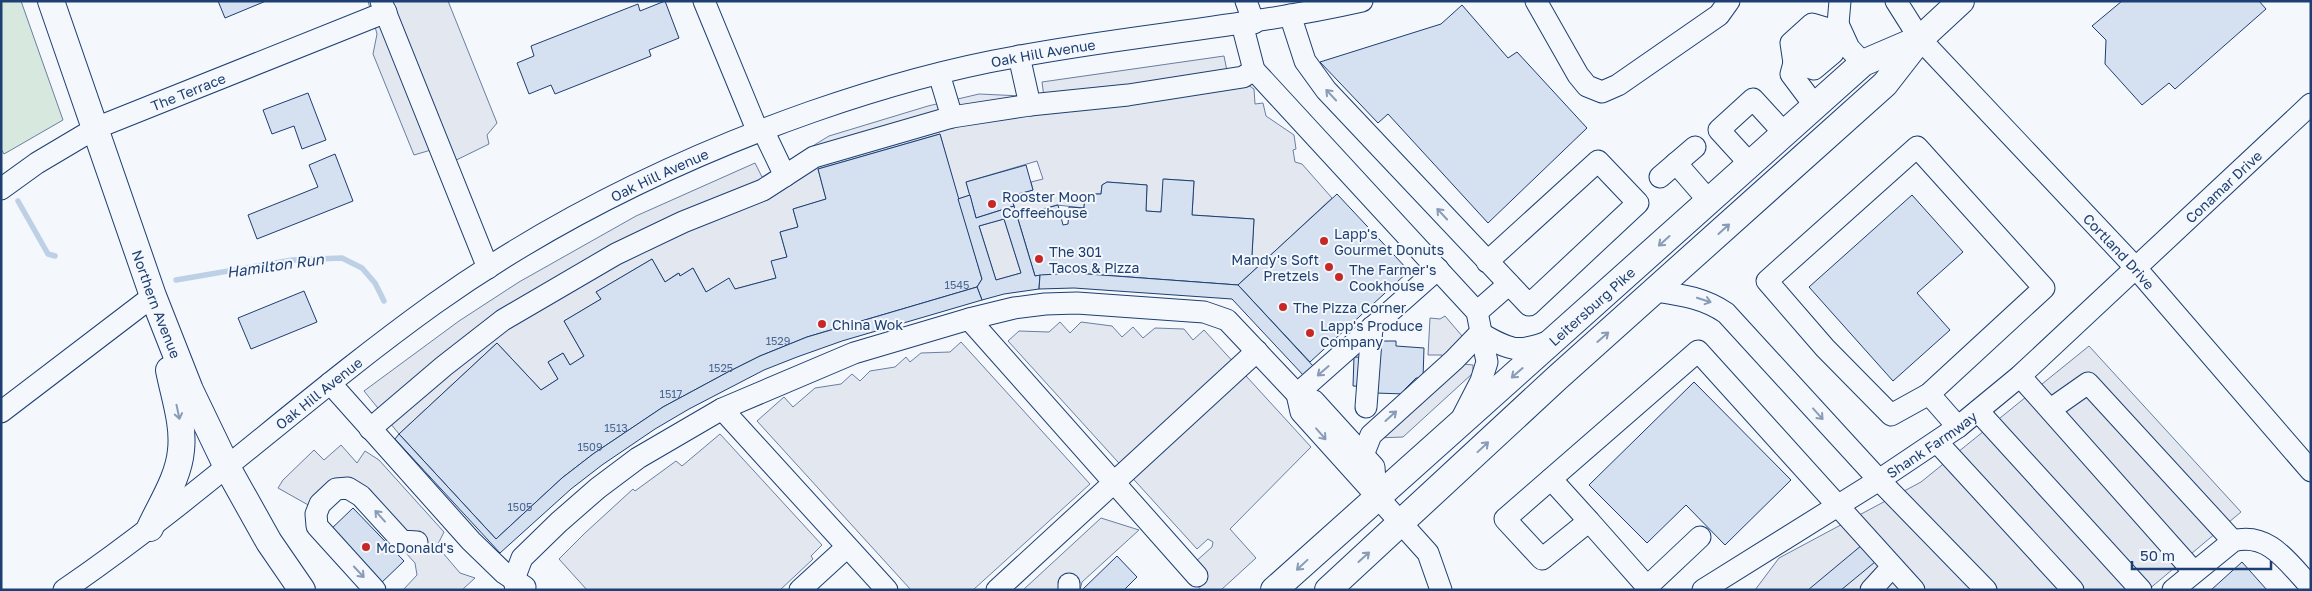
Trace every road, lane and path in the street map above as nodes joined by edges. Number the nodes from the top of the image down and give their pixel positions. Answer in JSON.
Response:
{"nodes":[{"id":1,"x":51,"y":1,"type":"edge"},
{"id":2,"x":704,"y":1,"type":"edge"},
{"id":3,"x":1246,"y":1,"type":"edge"},
{"id":4,"x":1362,"y":1,"type":"edge"},
{"id":5,"x":1536,"y":1,"type":"edge"},
{"id":6,"x":1729,"y":1,"type":"edge"},
{"id":7,"x":1840,"y":1,"type":"edge"},
{"id":8,"x":1896,"y":1,"type":"edge"},
{"id":9,"x":1961,"y":1,"type":"edge"},
{"id":10,"x":384,"y":7,"type":"edge"},
{"id":11,"x":1290,"y":15,"type":"junction"},
{"id":12,"x":1248,"y":23,"type":"junction"},
{"id":13,"x":1835,"y":27,"type":"junction"},
{"id":14,"x":1920,"y":39,"type":"junction"},
{"id":15,"x":1019,"y":56,"type":"junction"},
{"id":16,"x":1862,"y":62,"type":"junction"},
{"id":17,"x":1254,"y":70,"type":"junction"},
{"id":18,"x":939,"y":74,"type":"junction"},
{"id":19,"x":2311,"y":104,"type":"edge"},
{"id":20,"x":1030,"y":105,"type":"junction"},
{"id":21,"x":1815,"y":106,"type":"junction"},
{"id":22,"x":952,"y":117,"type":"junction"},
{"id":23,"x":96,"y":128,"type":"junction"},
{"id":24,"x":760,"y":131,"type":"junction"},
{"id":25,"x":1784,"y":133,"type":"junction"},
{"id":26,"x":1695,"y":147,"type":"dead end"},
{"id":27,"x":1676,"y":163,"type":"junction"},
{"id":28,"x":1750,"y":164,"type":"junction"},
{"id":29,"x":785,"y":176,"type":"junction"},
{"id":30,"x":1660,"y":177,"type":"dead end"},
{"id":31,"x":1,"y":189,"type":"edge"},
{"id":32,"x":1709,"y":201,"type":"junction"},
{"id":33,"x":1488,"y":262,"type":"junction"},
{"id":34,"x":2135,"y":267,"type":"junction"},
{"id":35,"x":488,"y":268,"type":"junction"},
{"id":36,"x":1438,"y":269,"type":"junction"},
{"id":37,"x":1509,"y":284,"type":"junction"},
{"id":38,"x":1656,"y":291,"type":"junction"},
{"id":39,"x":153,"y":296,"type":"junction"},
{"id":40,"x":1477,"y":312,"type":"junction"},
{"id":41,"x":969,"y":319,"type":"junction"},
{"id":42,"x":1372,"y":327,"type":"junction"},
{"id":43,"x":1480,"y":333,"type":"junction"},
{"id":44,"x":1557,"y":338,"type":"junction"},
{"id":45,"x":1257,"y":352,"type":"junction"},
{"id":46,"x":2020,"y":376,"type":"junction"},
{"id":47,"x":330,"y":384,"type":"junction"},
{"id":48,"x":1297,"y":394,"type":"junction"},
{"id":49,"x":1930,"y":394,"type":"junction"},
{"id":50,"x":1366,"y":407,"type":"dead end"},
{"id":51,"x":722,"y":409,"type":"junction"},
{"id":52,"x":2051,"y":409,"type":"junction"},
{"id":53,"x":1978,"y":411,"type":"junction"},
{"id":54,"x":1,"y":412,"type":"edge"},
{"id":55,"x":1459,"y":424,"type":"junction"},
{"id":56,"x":1958,"y":427,"type":"junction"},
{"id":57,"x":370,"y":430,"type":"junction"},
{"id":58,"x":1937,"y":442,"type":"junction"},
{"id":59,"x":1364,"y":455,"type":"junction"},
{"id":60,"x":227,"y":467,"type":"junction"},
{"id":61,"x":2311,"y":471,"type":"edge"},
{"id":62,"x":1551,"y":479,"type":"junction"},
{"id":63,"x":1879,"y":480,"type":"junction"},
{"id":64,"x":1114,"y":482,"type":"junction"},
{"id":65,"x":1376,"y":496,"type":"junction"},
{"id":66,"x":1839,"y":505,"type":"junction"},
{"id":67,"x":1589,"y":521,"type":"junction"},
{"id":68,"x":1400,"y":524,"type":"junction"},
{"id":69,"x":150,"y":528,"type":"junction"},
{"id":70,"x":1700,"y":537,"type":"dead end"},
{"id":71,"x":2233,"y":540,"type":"junction"},
{"id":72,"x":417,"y":542,"type":"dead end"},
{"id":73,"x":848,"y":547,"type":"junction"},
{"id":74,"x":1892,"y":567,"type":"junction"},
{"id":75,"x":2194,"y":572,"type":"junction"},
{"id":76,"x":1197,"y":576,"type":"dead end"},
{"id":77,"x":515,"y":587,"type":"edge"},
{"id":78,"x":2311,"y":587,"type":"edge"},
{"id":79,"x":1649,"y":588,"type":"edge"},
{"id":80,"x":1705,"y":589,"type":"edge"},
{"id":81,"x":64,"y":590,"type":"edge"},
{"id":82,"x":302,"y":590,"type":"edge"},
{"id":83,"x":375,"y":590,"type":"edge"},
{"id":84,"x":800,"y":590,"type":"edge"},
{"id":85,"x":887,"y":590,"type":"edge"},
{"id":86,"x":997,"y":590,"type":"edge"},
{"id":87,"x":1274,"y":590,"type":"edge"},
{"id":88,"x":1328,"y":590,"type":"edge"},
{"id":89,"x":1441,"y":590,"type":"edge"},
{"id":90,"x":1871,"y":590,"type":"edge"},
{"id":91,"x":1914,"y":590,"type":"edge"},
{"id":92,"x":1986,"y":590,"type":"edge"},
{"id":93,"x":2073,"y":590,"type":"edge"},
{"id":94,"x":2141,"y":590,"type":"edge"},
{"id":95,"x":2173,"y":590,"type":"edge"}],
"edges":[{"from":1,"to":23,"type":"main road","name":"Northern Avenue"},
{"from":2,"to":24,"type":"street"},
{"from":3,"to":12,"type":"street"},
{"from":4,"to":11,"type":"street","name":"Oak Hill Avenue"},
{"from":5,"to":6,"type":"street"},
{"from":7,"to":13,"type":"street"},
{"from":8,"to":14,"type":"street","name":"Cortland Drive"},
{"from":9,"to":14,"type":"main road","name":"Leitersburg Pike"},
{"from":10,"to":23,"type":"street","name":"The Terrace"},
{"from":10,"to":35,"type":"street"},
{"from":11,"to":12,"type":"street","name":"Oak Hill Avenue"},
{"from":33,"to":11,"type":"street","one_way":true},
{"from":12,"to":15,"type":"street","name":"Oak Hill Avenue"},
{"from":12,"to":17,"type":"street"},
{"from":13,"to":16,"type":"street"},
{"from":13,"to":21,"type":"street"},
{"from":14,"to":16,"type":"main road","name":"Leitersburg Pike"},
{"from":14,"to":34,"type":"street","name":"Cortland Drive"},
{"from":38,"to":14,"type":"main road","name":"Leitersburg Pike","one_way":true},
{"from":15,"to":18,"type":"street","name":"Oak Hill Avenue"},
{"from":15,"to":20,"type":"street"},
{"from":16,"to":21,"type":"main road","name":"Leitersburg Pike"},
{"from":17,"to":20,"type":"street"},
{"from":17,"to":36,"type":"street"},
{"from":18,"to":22,"type":"street"},
{"from":18,"to":24,"type":"street","name":"Oak Hill Avenue"},
{"from":19,"to":34,"type":"street","name":"Conamar Drive"},
{"from":20,"to":22,"type":"street"},
{"from":21,"to":25,"type":"main road","name":"Leitersburg Pike"},
{"from":22,"to":29,"type":"street"},
{"from":23,"to":31,"type":"street","name":"The Terrace"},
{"from":23,"to":39,"type":"main road","name":"Northern Avenue"},
{"from":24,"to":29,"type":"street"},
{"from":24,"to":35,"type":"street","name":"Oak Hill Avenue"},
{"from":25,"to":28,"type":"main road","name":"Leitersburg Pike"},
{"from":25,"to":28,"type":"street"},
{"from":26,"to":27,"type":"street"},
{"from":27,"to":30,"type":"street"},
{"from":27,"to":32,"type":"street"},
{"from":28,"to":32,"type":"main road","name":"Leitersburg Pike"},
{"from":29,"to":57,"type":"street"},
{"from":32,"to":44,"type":"main road","name":"Leitersburg Pike","one_way":true},
{"from":33,"to":37,"type":"street"},
{"from":33,"to":37,"type":"street"},
{"from":34,"to":46,"type":"street","name":"Shank Farmway"},
{"from":34,"to":61,"type":"street","name":"Cortland Drive"},
{"from":35,"to":47,"type":"street","name":"Oak Hill Avenue"},
{"from":36,"to":40,"type":"street"},
{"from":36,"to":42,"type":"street"},
{"from":37,"to":40,"type":"street"},
{"from":38,"to":63,"type":"street","one_way":true},
{"from":68,"to":38,"type":"main road","name":"Leitersburg Pike","one_way":true},
{"from":39,"to":54,"type":"street"},
{"from":39,"to":60,"type":"main road","name":"Northern Avenue"},
{"from":39,"to":69,"type":"main road","one_way":true},
{"from":40,"to":43,"type":"street"},
{"from":41,"to":45,"type":"street"},
{"from":41,"to":51,"type":"street"},
{"from":41,"to":64,"type":"street"},
{"from":42,"to":48,"type":"street","one_way":true},
{"from":42,"to":50,"type":"street"},
{"from":43,"to":44,"type":"street"},
{"from":43,"to":55,"type":"street"},
{"from":59,"to":43,"type":"street","one_way":true},
{"from":44,"to":55,"type":"main road","name":"Leitersburg Pike","one_way":true},
{"from":45,"to":48,"type":"street"},
{"from":45,"to":64,"type":"street"},
{"from":46,"to":52,"type":"street"},
{"from":46,"to":53,"type":"street","name":"Shank Farmway"},
{"from":47,"to":57,"type":"street"},
{"from":47,"to":60,"type":"street","name":"Oak Hill Avenue"},
{"from":48,"to":59,"type":"street"},
{"from":48,"to":65,"type":"street","one_way":true},
{"from":49,"to":49,"type":"street"},
{"from":49,"to":56,"type":"street"},
{"from":51,"to":73,"type":"street"},
{"from":51,"to":77,"type":"street"},
{"from":52,"to":71,"type":"street"},
{"from":52,"to":75,"type":"street"},
{"from":53,"to":56,"type":"street","name":"Shank Farmway"},
{"from":53,"to":94,"type":"street"},
{"from":55,"to":65,"type":"main road","name":"Leitersburg Pike"},
{"from":56,"to":58,"type":"street","name":"Shank Farmway"},
{"from":57,"to":77,"type":"street"},
{"from":58,"to":63,"type":"street","name":"Shank Farmway"},
{"from":58,"to":93,"type":"street"},
{"from":59,"to":65,"type":"street"},
{"from":60,"to":69,"type":"street","name":"Oak Hill Avenue"},
{"from":60,"to":82,"type":"main road","name":"Northern Avenue"},
{"from":62,"to":66,"type":"street"},
{"from":62,"to":67,"type":"street"},
{"from":62,"to":67,"type":"street"},
{"from":63,"to":66,"type":"street","name":"Shank Farmway"},
{"from":63,"to":92,"type":"street"},
{"from":64,"to":76,"type":"street"},
{"from":64,"to":86,"type":"street"},
{"from":65,"to":68,"type":"street"},
{"from":65,"to":87,"type":"main road","name":"Leitersburg Pike","one_way":true},
{"from":66,"to":74,"type":"street"},
{"from":66,"to":80,"type":"street","name":"Shank Farmway"},
{"from":67,"to":79,"type":"street"},
{"from":88,"to":68,"type":"main road","name":"Leitersburg Pike","one_way":true},
{"from":68,"to":89,"type":"street"},
{"from":69,"to":81,"type":"street","name":"Oak Hill Avenue"},
{"from":70,"to":79,"type":"street"},
{"from":71,"to":75,"type":"street"},
{"from":71,"to":78,"type":"street"},
{"from":72,"to":83,"type":"street","one_way":true},
{"from":73,"to":84,"type":"street"},
{"from":73,"to":85,"type":"street"},
{"from":74,"to":90,"type":"street"},
{"from":74,"to":91,"type":"street"},
{"from":75,"to":95,"type":"street"}]}
